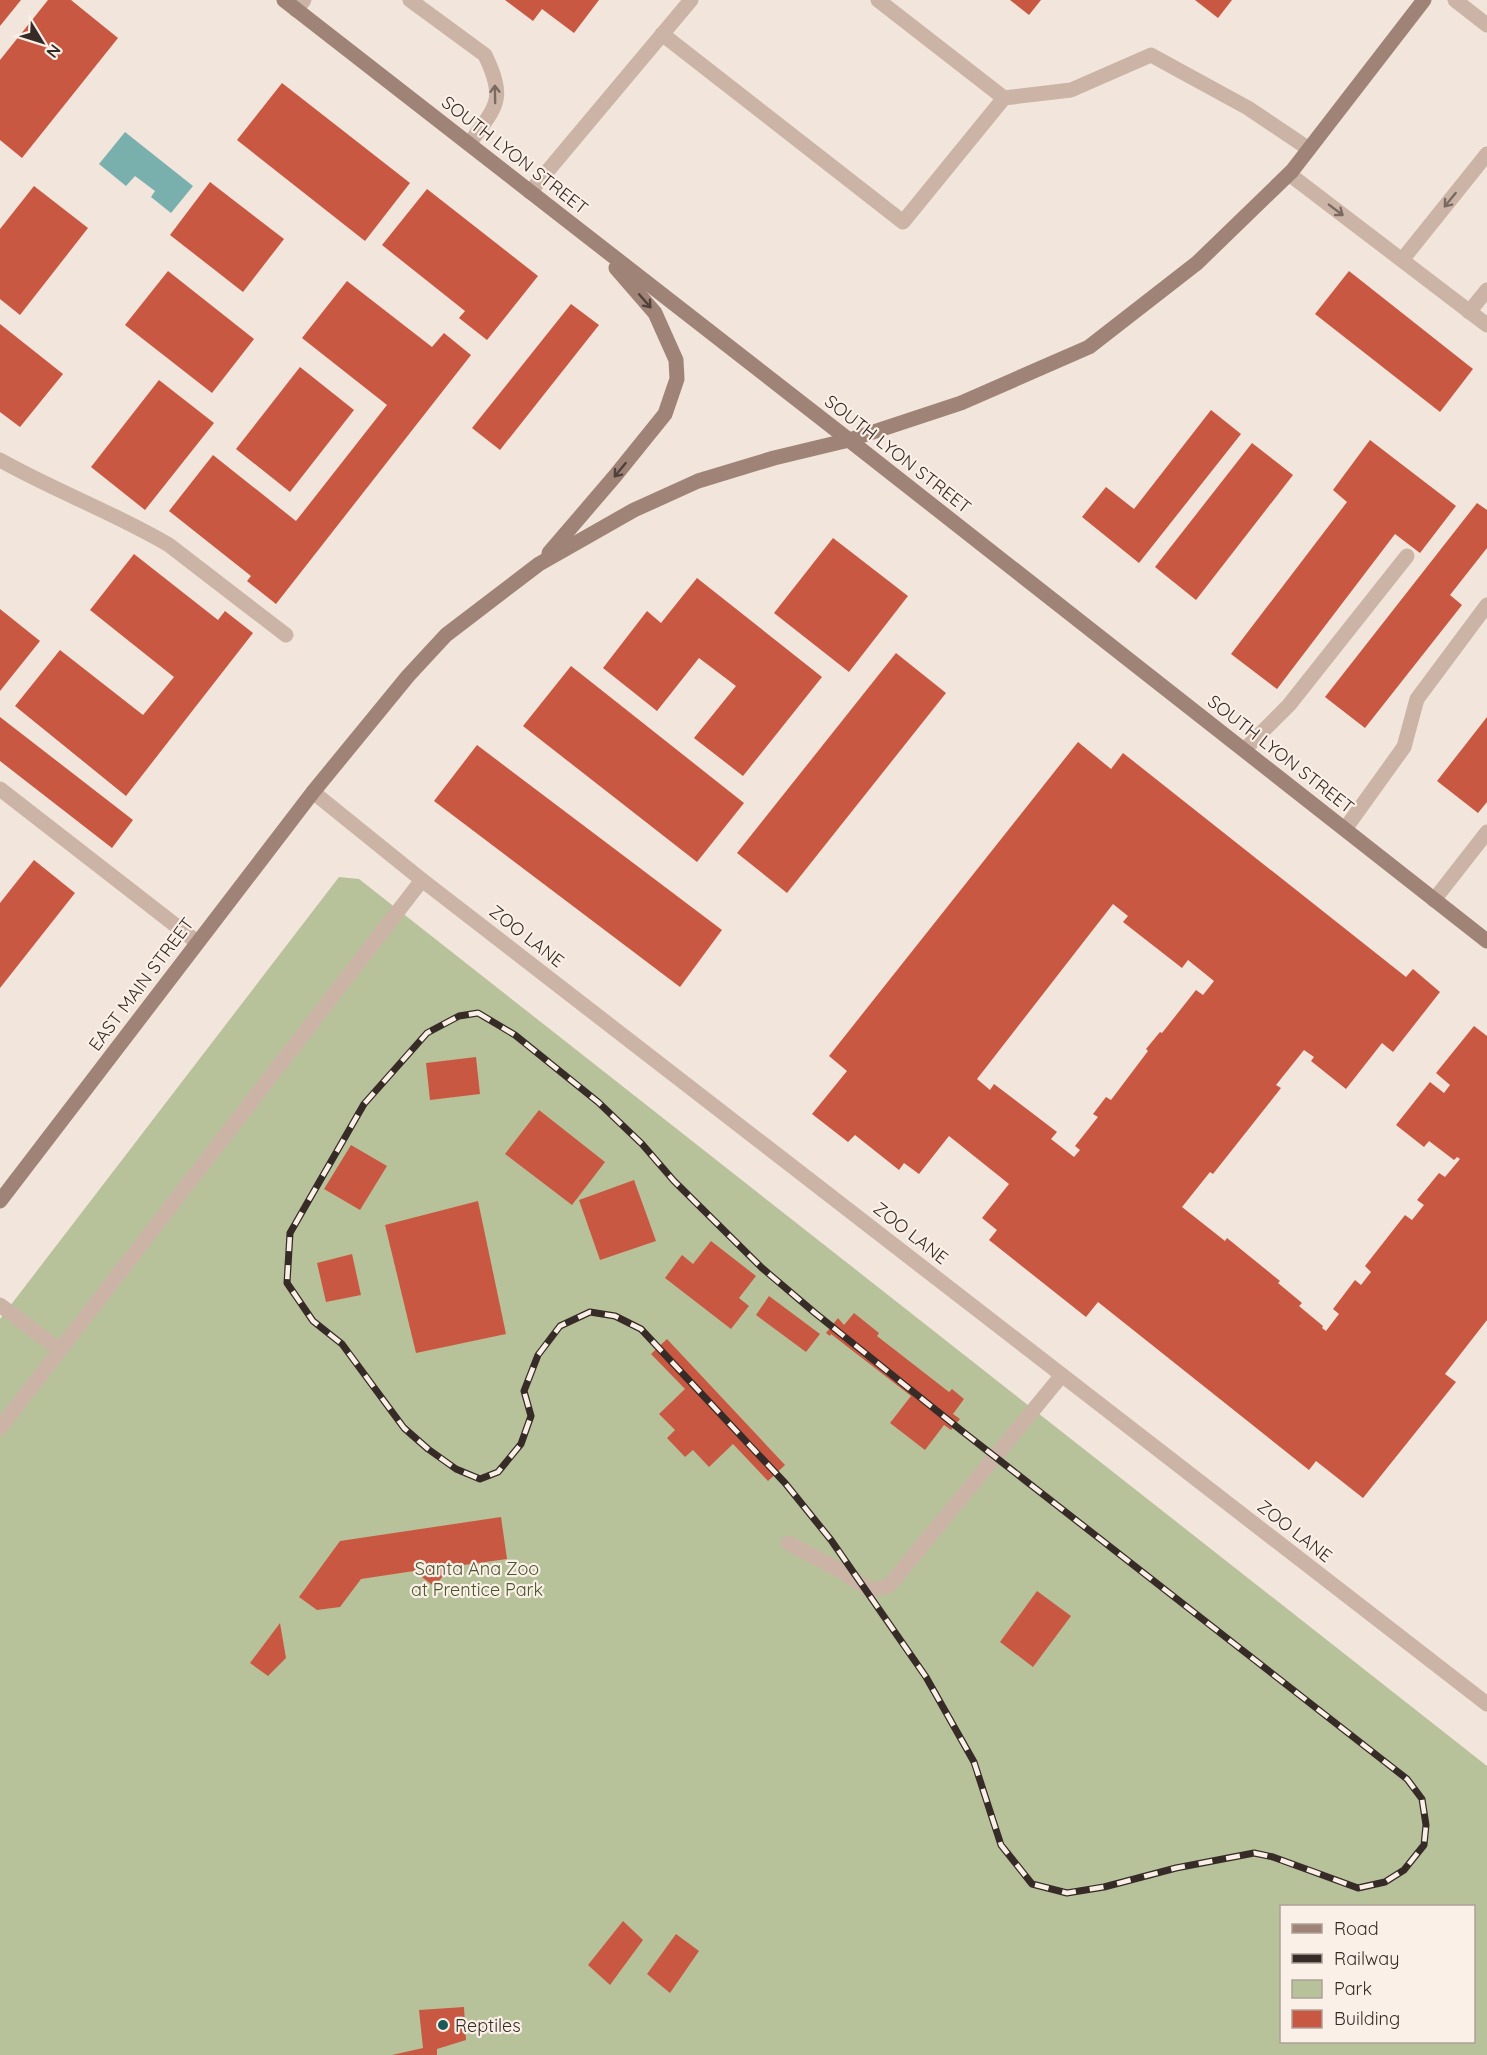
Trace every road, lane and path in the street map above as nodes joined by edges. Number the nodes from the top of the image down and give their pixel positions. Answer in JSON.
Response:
{"nodes":[{"id":1,"x":284,"y":0,"type":"edge"},
{"id":2,"x":410,"y":0,"type":"edge"},
{"id":3,"x":691,"y":0,"type":"edge"},
{"id":4,"x":878,"y":0,"type":"edge"},
{"id":5,"x":1424,"y":0,"type":"edge"},
{"id":6,"x":1455,"y":0,"type":"edge"},
{"id":7,"x":300,"y":5,"type":"edge"},
{"id":8,"x":1487,"y":25,"type":"edge"},
{"id":9,"x":662,"y":34,"type":"junction"},
{"id":10,"x":1004,"y":98,"type":"junction"},
{"id":11,"x":469,"y":144,"type":"junction"},
{"id":12,"x":1309,"y":149,"type":"junction"},
{"id":13,"x":1487,"y":154,"type":"edge"},
{"id":14,"x":1289,"y":174,"type":"junction"},
{"id":15,"x":530,"y":192,"type":"junction"},
{"id":16,"x":593,"y":241,"type":"junction"},
{"id":17,"x":1402,"y":260,"type":"junction"},
{"id":18,"x":1487,"y":290,"type":"edge"},
{"id":19,"x":1469,"y":312,"type":"junction"},
{"id":20,"x":1487,"y":326,"type":"edge"},
{"id":21,"x":849,"y":440,"type":"junction"},
{"id":22,"x":0,"y":460,"type":"edge"},
{"id":23,"x":1407,"y":556,"type":"dead end"},
{"id":24,"x":539,"y":564,"type":"junction"},
{"id":25,"x":1487,"y":605,"type":"edge"},
{"id":26,"x":286,"y":635,"type":"dead end"},
{"id":27,"x":1244,"y":750,"type":"junction"},
{"id":28,"x":0,"y":789,"type":"edge"},
{"id":29,"x":313,"y":792,"type":"junction"},
{"id":30,"x":1345,"y":829,"type":"junction"},
{"id":31,"x":1487,"y":832,"type":"edge"},
{"id":32,"x":422,"y":880,"type":"junction"},
{"id":33,"x":1434,"y":900,"type":"junction"},
{"id":34,"x":1487,"y":941,"type":"edge"},
{"id":35,"x":197,"y":942,"type":"junction"},
{"id":36,"x":0,"y":1201,"type":"edge"},
{"id":37,"x":0,"y":1305,"type":"edge"},
{"id":38,"x":60,"y":1350,"type":"junction"},
{"id":39,"x":1062,"y":1375,"type":"junction"},
{"id":40,"x":0,"y":1428,"type":"edge"},
{"id":41,"x":788,"y":1544,"type":"dead end"},
{"id":42,"x":1487,"y":1704,"type":"edge"}],
"edges":[{"from":1,"to":7,"type":"street","name":"SOUTH LYON STREET"},
{"from":11,"to":2,"type":"street","one_way":true},
{"from":3,"to":9,"type":"street"},
{"from":4,"to":10,"type":"street"},
{"from":5,"to":12,"type":"street"},
{"from":6,"to":8,"type":"street"},
{"from":7,"to":11,"type":"street","name":"SOUTH LYON STREET"},
{"from":9,"to":10,"type":"street"},
{"from":9,"to":15,"type":"street"},
{"from":10,"to":12,"type":"street"},
{"from":11,"to":15,"type":"street","name":"SOUTH LYON STREET"},
{"from":12,"to":14,"type":"street"},
{"from":13,"to":17,"type":"street","one_way":true},
{"from":14,"to":17,"type":"street","one_way":true},
{"from":14,"to":21,"type":"street"},
{"from":15,"to":16,"type":"street","name":"SOUTH LYON STREET"},
{"from":16,"to":21,"type":"street","name":"SOUTH LYON STREET"},
{"from":16,"to":24,"type":"street","one_way":true},
{"from":17,"to":19,"type":"street"},
{"from":18,"to":19,"type":"street"},
{"from":19,"to":20,"type":"street"},
{"from":21,"to":24,"type":"street"},
{"from":21,"to":27,"type":"street","name":"SOUTH LYON STREET"},
{"from":22,"to":26,"type":"street"},
{"from":23,"to":27,"type":"street"},
{"from":24,"to":29,"type":"street","name":"EAST MAIN STREET"},
{"from":25,"to":30,"type":"street"},
{"from":27,"to":30,"type":"street","name":"SOUTH LYON STREET"},
{"from":28,"to":35,"type":"street"},
{"from":29,"to":32,"type":"street","name":"ZOO LANE"},
{"from":29,"to":35,"type":"street","name":"EAST MAIN STREET"},
{"from":30,"to":33,"type":"street","name":"SOUTH LYON STREET"},
{"from":31,"to":33,"type":"street"},
{"from":32,"to":38,"type":"street"},
{"from":32,"to":39,"type":"street","name":"ZOO LANE"},
{"from":33,"to":34,"type":"street","name":"SOUTH LYON STREET"},
{"from":35,"to":36,"type":"street","name":"EAST MAIN STREET"},
{"from":37,"to":38,"type":"street"},
{"from":38,"to":40,"type":"street"},
{"from":39,"to":41,"type":"street"},
{"from":39,"to":42,"type":"street","name":"ZOO LANE"}]}
